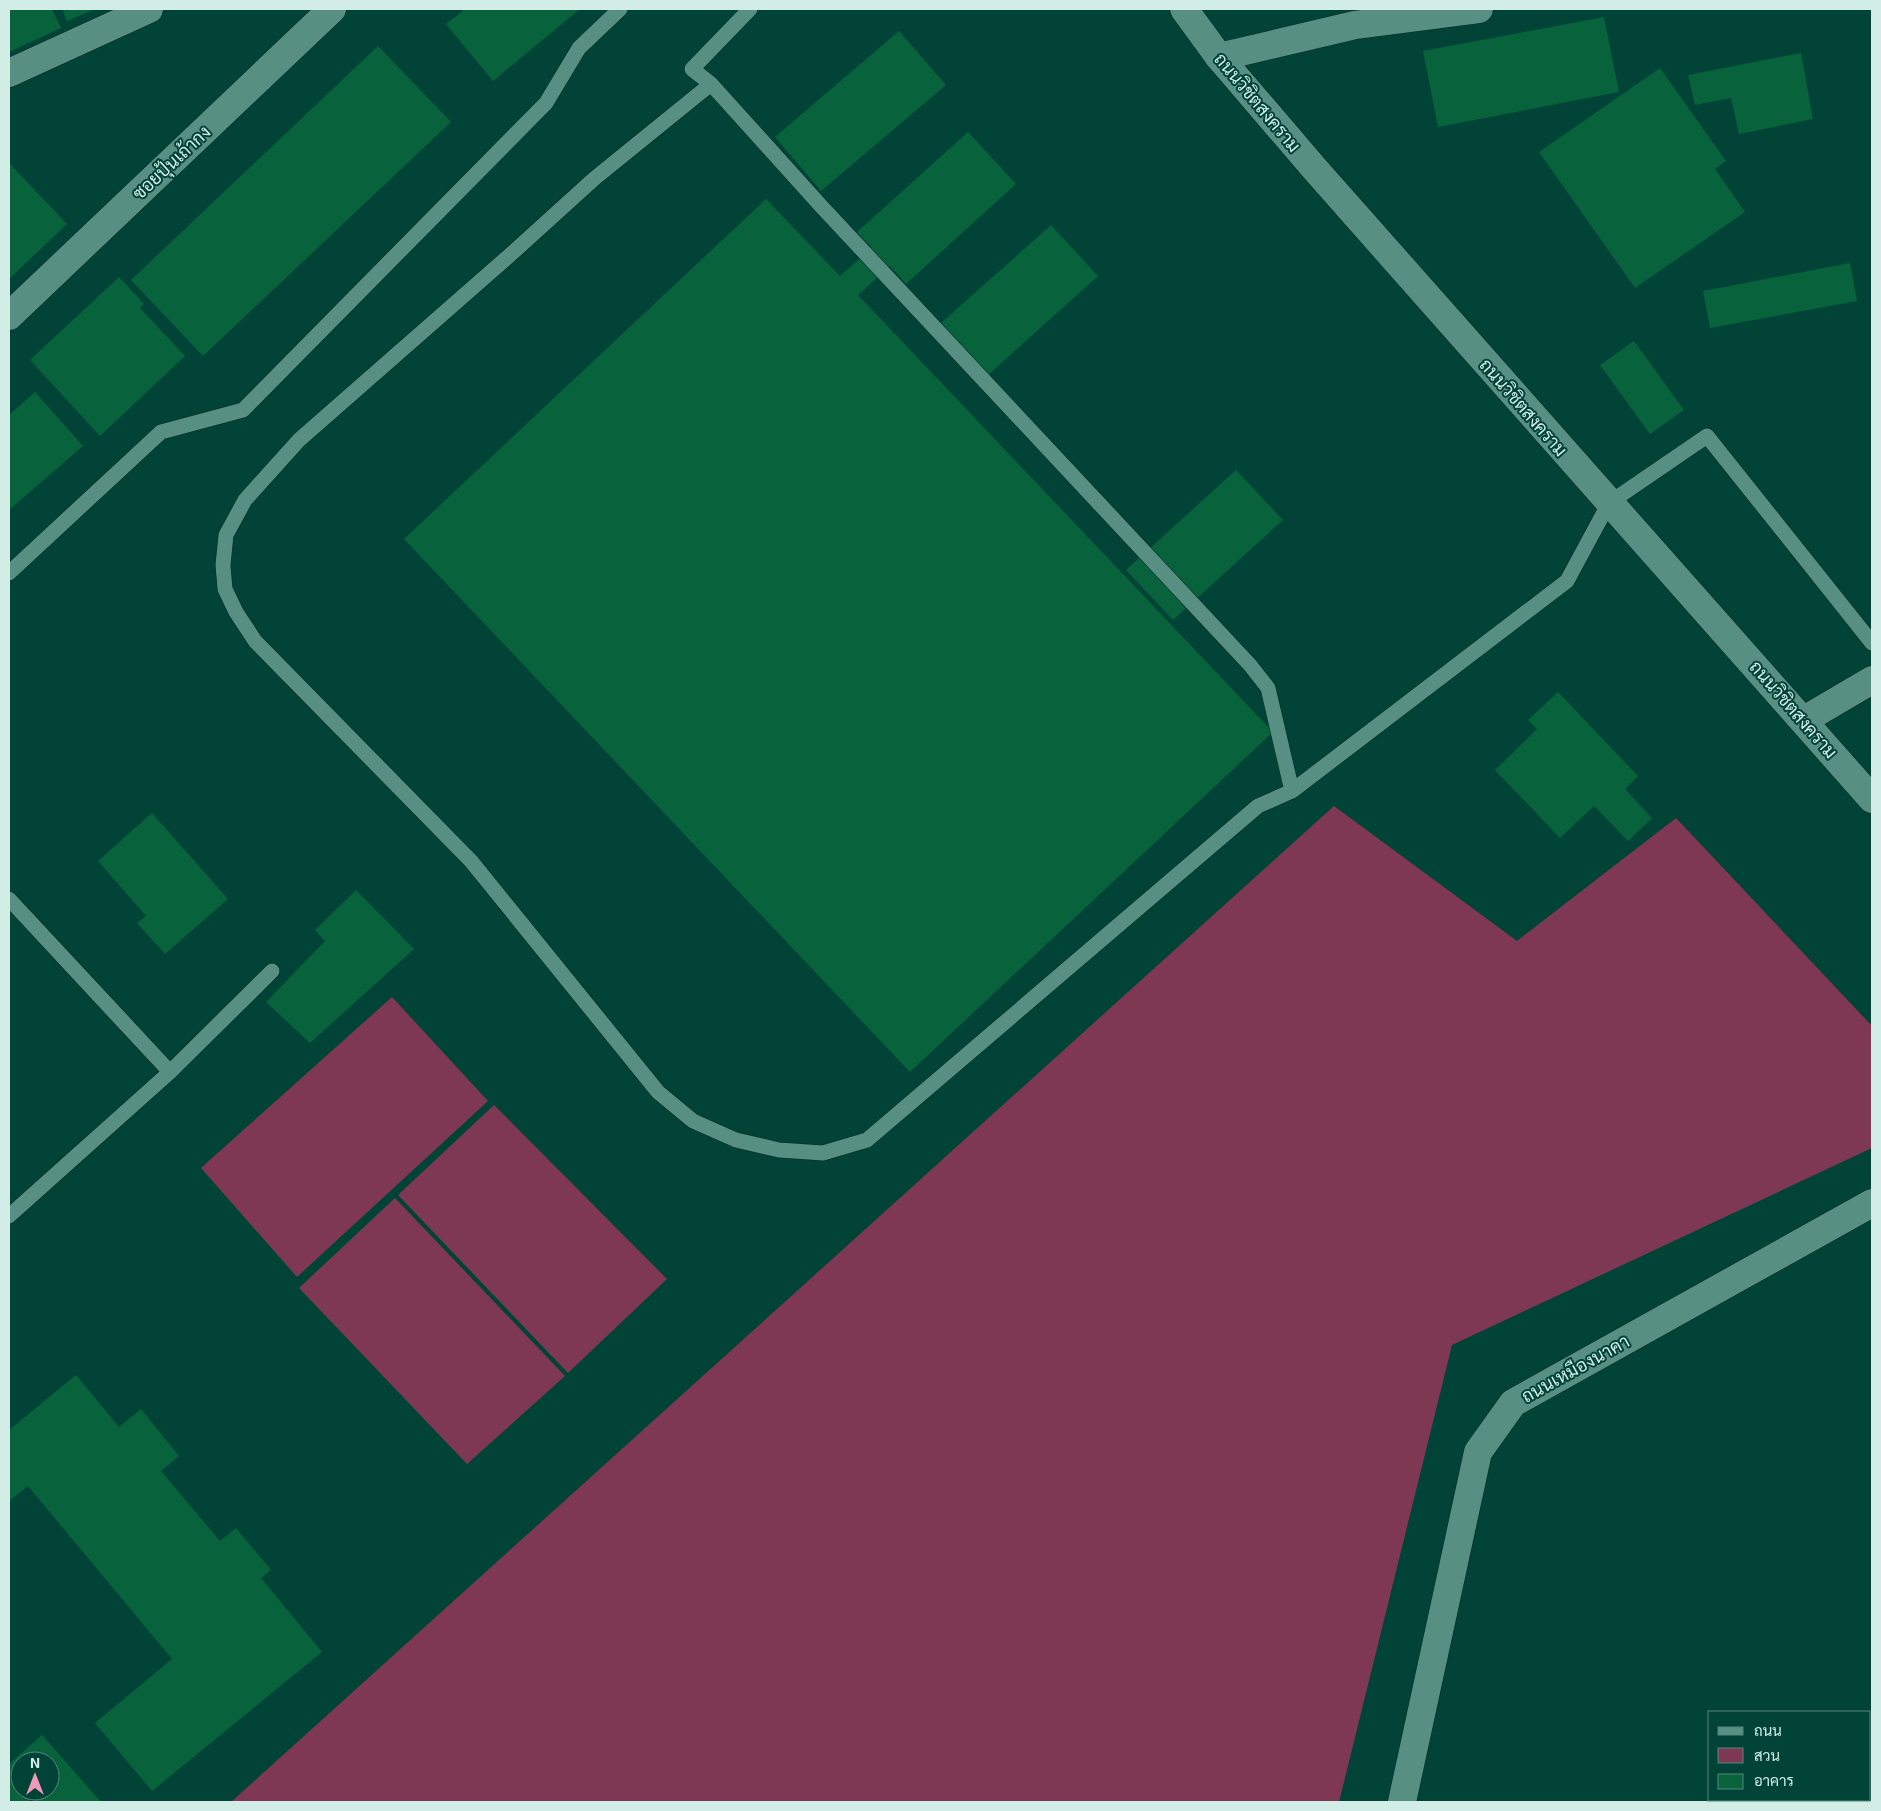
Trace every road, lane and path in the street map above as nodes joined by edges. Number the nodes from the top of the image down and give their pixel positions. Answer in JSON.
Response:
{"nodes":[{"id":1,"x":149,"y":9,"type":"edge"},
{"id":2,"x":332,"y":9,"type":"edge"},
{"id":3,"x":620,"y":9,"type":"edge"},
{"id":4,"x":750,"y":9,"type":"edge"},
{"id":5,"x":1184,"y":9,"type":"edge"},
{"id":6,"x":1479,"y":9,"type":"edge"},
{"id":7,"x":1219,"y":57,"type":"junction"},
{"id":8,"x":9,"y":73,"type":"edge"},
{"id":9,"x":711,"y":84,"type":"junction"},
{"id":10,"x":9,"y":316,"type":"edge"},
{"id":11,"x":1609,"y":503,"type":"junction"},
{"id":12,"x":9,"y":573,"type":"edge"},
{"id":13,"x":1872,"y":643,"type":"edge"},
{"id":14,"x":1872,"y":680,"type":"edge"},
{"id":15,"x":1804,"y":720,"type":"junction"},
{"id":16,"x":1292,"y":791,"type":"junction"},
{"id":17,"x":1872,"y":799,"type":"edge"},
{"id":18,"x":9,"y":899,"type":"edge"},
{"id":19,"x":272,"y":972,"type":"dead end"},
{"id":20,"x":170,"y":1072,"type":"junction"},
{"id":21,"x":1872,"y":1203,"type":"edge"},
{"id":22,"x":9,"y":1216,"type":"edge"},
{"id":23,"x":1402,"y":1802,"type":"edge"}],
"edges":[{"from":1,"to":8,"type":"street"},
{"from":2,"to":10,"type":"street","name":"ซอยปุ้นเถ้ากง"},
{"from":3,"to":12,"type":"lane"},
{"from":4,"to":9,"type":"lane"},
{"from":5,"to":7,"type":"street","name":"ถนนวิชิตสงคราม"},
{"from":6,"to":7,"type":"street"},
{"from":7,"to":11,"type":"street","name":"ถนนวิชิตสงคราม"},
{"from":9,"to":16,"type":"lane"},
{"from":9,"to":16,"type":"lane"},
{"from":11,"to":13,"type":"lane"},
{"from":11,"to":15,"type":"street","name":"ถนนวิชิตสงคราม"},
{"from":11,"to":16,"type":"lane"},
{"from":14,"to":15,"type":"street"},
{"from":15,"to":17,"type":"street","name":"ถนนวิชิตสงคราม"},
{"from":18,"to":20,"type":"lane"},
{"from":19,"to":20,"type":"lane"},
{"from":20,"to":22,"type":"lane"},
{"from":21,"to":23,"type":"street","name":"ถนนเหมืองนาคา"}]}
